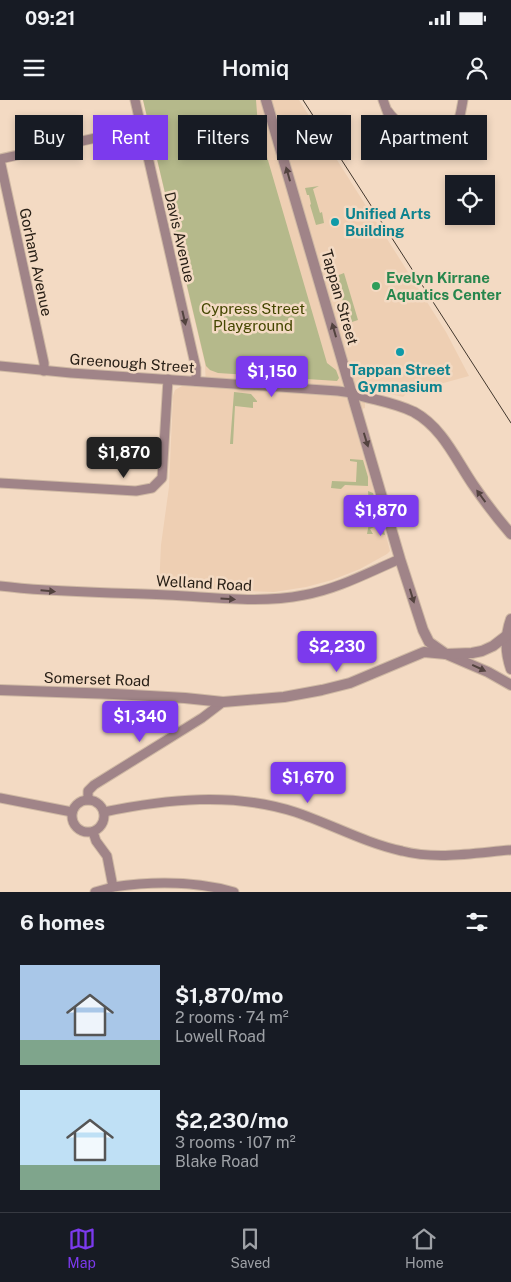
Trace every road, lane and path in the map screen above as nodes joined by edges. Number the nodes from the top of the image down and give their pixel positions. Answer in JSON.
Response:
{"nodes":[{"id":1,"x":135,"y":100,"type":"edge"},
{"id":2,"x":266,"y":100,"type":"edge"},
{"id":3,"x":383,"y":100,"type":"edge"},
{"id":4,"x":463,"y":104,"type":"edge"},
{"id":5,"x":138,"y":115,"type":"edge"},
{"id":6,"x":93,"y":139,"type":"edge"},
{"id":7,"x":0,"y":159,"type":"edge"},
{"id":8,"x":148,"y":160,"type":"edge"},
{"id":9,"x":1,"y":171,"type":"edge"},
{"id":10,"x":0,"y":366,"type":"edge"},
{"id":11,"x":44,"y":371,"type":"junction"},
{"id":12,"x":168,"y":379,"type":"junction"},
{"id":13,"x":196,"y":381,"type":"junction"},
{"id":14,"x":352,"y":394,"type":"junction"},
{"id":15,"x":0,"y":483,"type":"edge"},
{"id":16,"x":511,"y":534,"type":"edge"},
{"id":17,"x":400,"y":559,"type":"junction"},
{"id":18,"x":0,"y":586,"type":"edge"},
{"id":19,"x":511,"y":619,"type":"edge"},
{"id":20,"x":506,"y":636,"type":"junction"},
{"id":21,"x":446,"y":654,"type":"junction"},
{"id":22,"x":511,"y":669,"type":"edge"},
{"id":23,"x":511,"y":685,"type":"edge"},
{"id":24,"x":0,"y":690,"type":"edge"},
{"id":25,"x":223,"y":702,"type":"junction"},
{"id":26,"x":0,"y":798,"type":"edge"},
{"id":27,"x":88,"y":800,"type":"junction"},
{"id":28,"x":72,"y":812,"type":"junction"},
{"id":29,"x":104,"y":812,"type":"junction"},
{"id":30,"x":93,"y":832,"type":"junction"},
{"id":31,"x":511,"y":850,"type":"edge"},
{"id":32,"x":113,"y":887,"type":"junction"},
{"id":33,"x":95,"y":892,"type":"edge"},
{"id":34,"x":234,"y":892,"type":"edge"}],
"edges":[{"from":1,"to":5,"type":"street","name":"Davis Avenue"},
{"from":14,"to":2,"type":"street","name":"Tappan Street","one_way":true},
{"from":3,"to":4,"type":"lane"},
{"from":3,"to":4,"type":"street"},
{"from":6,"to":7,"type":"street"},
{"from":7,"to":9,"type":"street","name":"Gorham Avenue"},
{"from":8,"to":13,"type":"street","name":"Davis Avenue","one_way":true},
{"from":9,"to":11,"type":"street","name":"Gorham Avenue"},
{"from":10,"to":11,"type":"street","name":"Greenough Street"},
{"from":11,"to":12,"type":"street","name":"Greenough Street"},
{"from":12,"to":13,"type":"street","name":"Greenough Street"},
{"from":12,"to":15,"type":"street"},
{"from":13,"to":14,"type":"street","name":"Greenough Street"},
{"from":16,"to":14,"type":"street","one_way":true},
{"from":14,"to":17,"type":"street","name":"Tappan Street","one_way":true},
{"from":18,"to":17,"type":"street","name":"Welland Road","one_way":true},
{"from":17,"to":21,"type":"street","name":"Tappan Street","one_way":true},
{"from":19,"to":20,"type":"street"},
{"from":20,"to":21,"type":"street","name":"Somerset Road"},
{"from":20,"to":22,"type":"street"},
{"from":21,"to":23,"type":"street","name":"Tappan Street","one_way":true},
{"from":21,"to":25,"type":"street","name":"Somerset Road"},
{"from":24,"to":25,"type":"street","name":"Somerset Road"},
{"from":25,"to":27,"type":"street"},
{"from":26,"to":28,"type":"street"},
{"from":27,"to":28,"type":"street"},
{"from":27,"to":29,"type":"street"},
{"from":28,"to":30,"type":"street"},
{"from":29,"to":30,"type":"street"},
{"from":29,"to":31,"type":"street"},
{"from":30,"to":32,"type":"street"},
{"from":32,"to":33,"type":"street"},
{"from":32,"to":34,"type":"street"}]}
